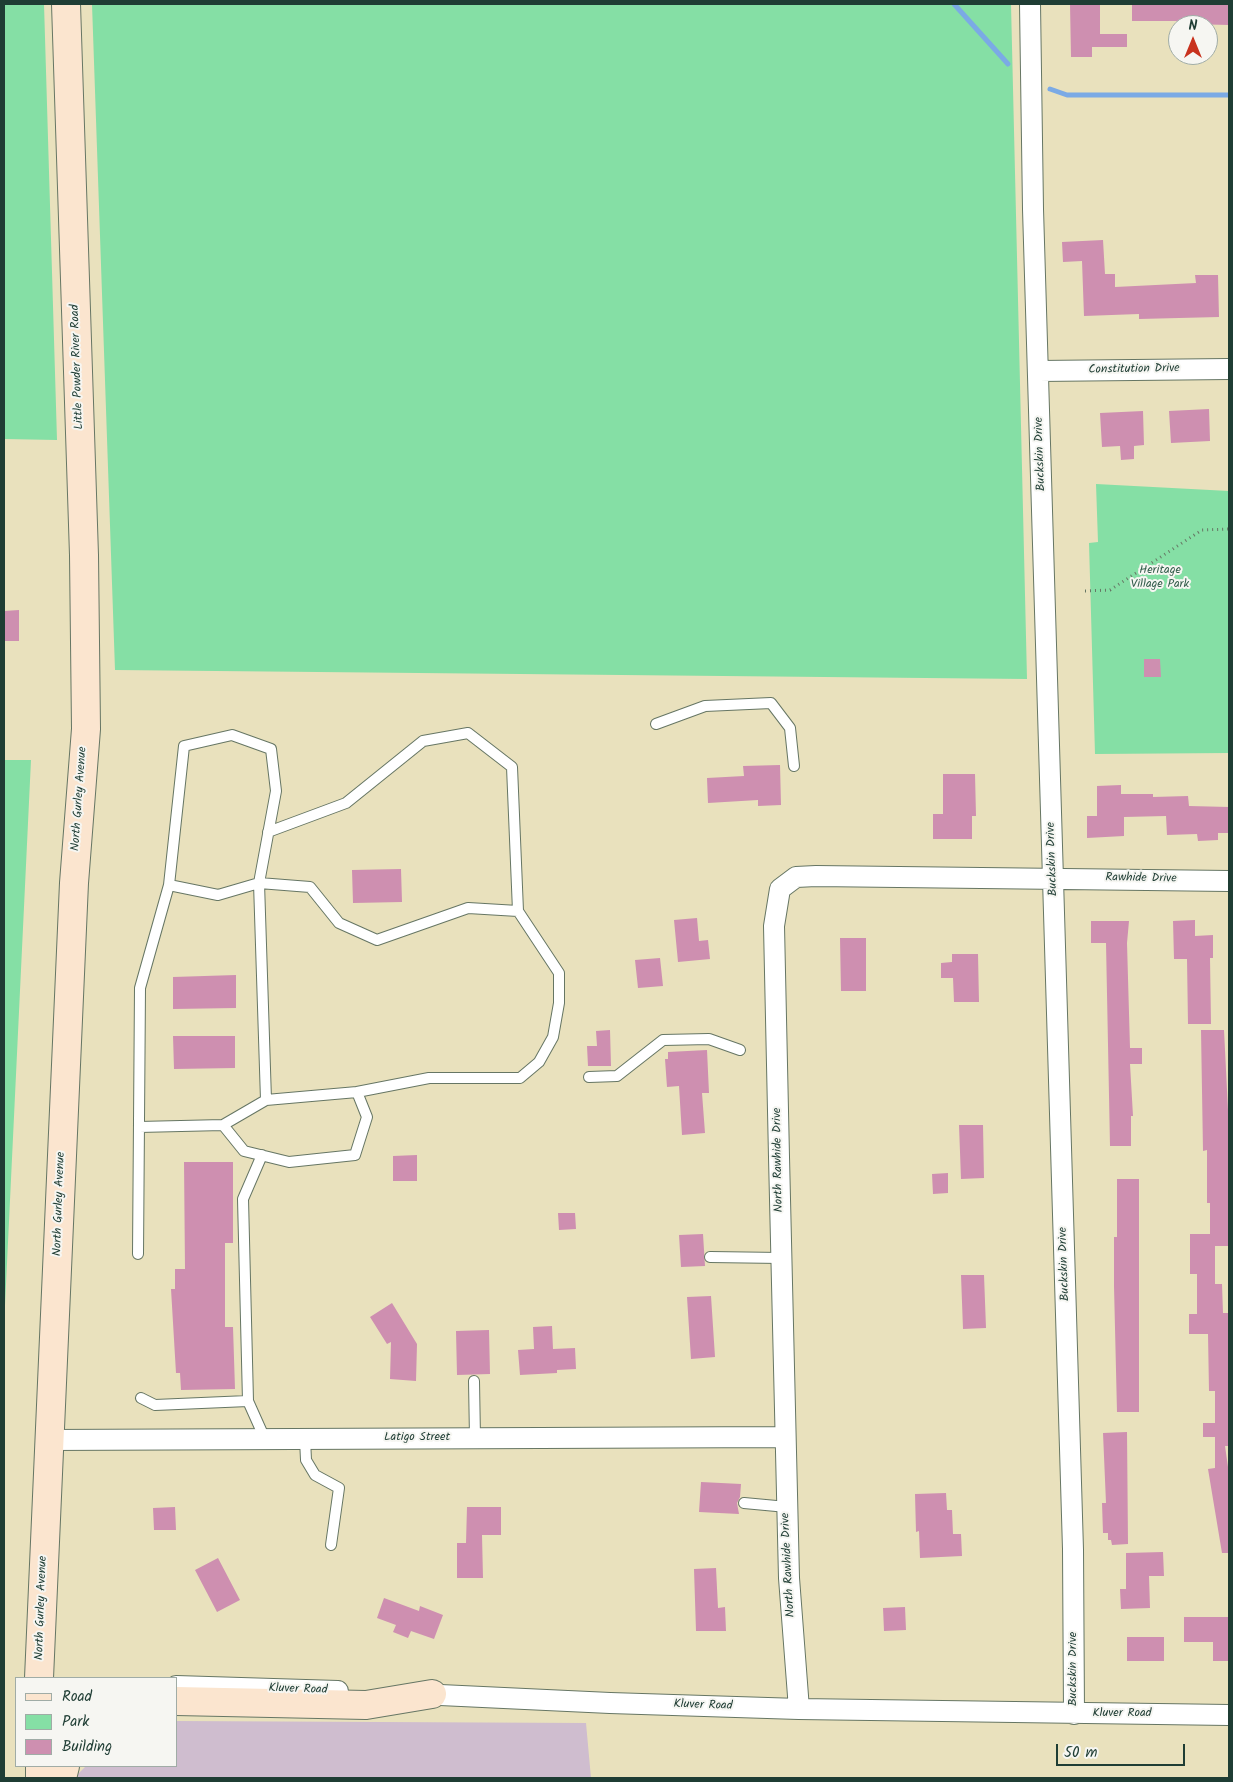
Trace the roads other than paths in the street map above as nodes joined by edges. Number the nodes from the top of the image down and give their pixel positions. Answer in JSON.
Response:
{"nodes":[{"id":1,"x":66,"y":4,"type":"edge"},
{"id":2,"x":1030,"y":4,"type":"edge"},
{"id":3,"x":1229,"y":369,"type":"edge"},
{"id":4,"x":1039,"y":371,"type":"junction"},
{"id":5,"x":656,"y":724,"type":"dead end"},
{"id":6,"x":86,"y":730,"type":"joint"},
{"id":7,"x":794,"y":766,"type":"dead end"},
{"id":8,"x":268,"y":832,"type":"junction"},
{"id":9,"x":1054,"y":878,"type":"junction"},
{"id":10,"x":1229,"y":880,"type":"edge"},
{"id":11,"x":259,"y":882,"type":"junction"},
{"id":12,"x":169,"y":885,"type":"junction"},
{"id":13,"x":518,"y":911,"type":"junction"},
{"id":14,"x":740,"y":1050,"type":"dead end"},
{"id":15,"x":589,"y":1077,"type":"dead end"},
{"id":16,"x":357,"y":1092,"type":"junction"},
{"id":17,"x":266,"y":1100,"type":"junction"},
{"id":18,"x":223,"y":1125,"type":"junction"},
{"id":19,"x":139,"y":1127,"type":"junction"},
{"id":20,"x":262,"y":1155,"type":"junction"},
{"id":21,"x":138,"y":1254,"type":"dead end"},
{"id":22,"x":710,"y":1257,"type":"dead end"},
{"id":23,"x":781,"y":1258,"type":"junction"},
{"id":24,"x":474,"y":1380,"type":"dead end"},
{"id":25,"x":141,"y":1398,"type":"dead end"},
{"id":26,"x":248,"y":1401,"type":"junction"},
{"id":27,"x":785,"y":1437,"type":"junction"},
{"id":28,"x":475,"y":1438,"type":"junction"},
{"id":29,"x":265,"y":1439,"type":"junction"},
{"id":30,"x":305,"y":1439,"type":"junction"},
{"id":31,"x":48,"y":1440,"type":"junction"},
{"id":32,"x":744,"y":1503,"type":"dead end"},
{"id":33,"x":787,"y":1507,"type":"junction"},
{"id":34,"x":331,"y":1545,"type":"dead end"},
{"id":35,"x":39,"y":1677,"type":"edge"},
{"id":36,"x":178,"y":1686,"type":"edge"},
{"id":37,"x":432,"y":1694,"type":"junction"},
{"id":38,"x":178,"y":1701,"type":"edge"},
{"id":39,"x":799,"y":1709,"type":"junction"},
{"id":40,"x":1074,"y":1714,"type":"junction"},
{"id":41,"x":1229,"y":1715,"type":"edge"}],
"edges":[{"from":1,"to":6,"type":"street","name":"Little Powder River Road"},
{"from":2,"to":4,"type":"street","name":"Buckskin Drive"},
{"from":3,"to":4,"type":"street","name":"Constitution Drive"},
{"from":4,"to":9,"type":"street","name":"Buckskin Drive"},
{"from":5,"to":7,"type":"lane"},
{"from":6,"to":31,"type":"street","name":"North Gurley Avenue"},
{"from":8,"to":11,"type":"lane"},
{"from":8,"to":12,"type":"lane"},
{"from":8,"to":13,"type":"lane"},
{"from":9,"to":10,"type":"street","name":"Rawhide Drive"},
{"from":9,"to":23,"type":"street","name":"North Rawhide Drive"},
{"from":9,"to":40,"type":"street","name":"Buckskin Drive"},
{"from":11,"to":12,"type":"lane"},
{"from":11,"to":13,"type":"lane"},
{"from":11,"to":17,"type":"lane"},
{"from":12,"to":19,"type":"lane"},
{"from":13,"to":16,"type":"lane"},
{"from":14,"to":15,"type":"lane"},
{"from":16,"to":17,"type":"lane"},
{"from":16,"to":20,"type":"lane"},
{"from":17,"to":18,"type":"lane"},
{"from":18,"to":19,"type":"lane"},
{"from":18,"to":20,"type":"lane"},
{"from":19,"to":21,"type":"lane"},
{"from":20,"to":26,"type":"lane"},
{"from":22,"to":23,"type":"lane"},
{"from":23,"to":27,"type":"street","name":"North Rawhide Drive"},
{"from":24,"to":28,"type":"lane"},
{"from":25,"to":26,"type":"lane"},
{"from":26,"to":29,"type":"lane"},
{"from":27,"to":28,"type":"street","name":"Latigo Street"},
{"from":27,"to":33,"type":"street","name":"North Rawhide Drive"},
{"from":28,"to":30,"type":"street","name":"Latigo Street"},
{"from":29,"to":30,"type":"street","name":"Latigo Street"},
{"from":29,"to":31,"type":"street","name":"Latigo Street"},
{"from":30,"to":34,"type":"lane"},
{"from":31,"to":35,"type":"street","name":"North Gurley Avenue"},
{"from":32,"to":33,"type":"lane"},
{"from":33,"to":39,"type":"street","name":"North Rawhide Drive"},
{"from":36,"to":37,"type":"street","name":"Kluver Road"},
{"from":37,"to":38,"type":"street"},
{"from":37,"to":39,"type":"street","name":"Kluver Road"},
{"from":39,"to":40,"type":"street","name":"Kluver Road"},
{"from":40,"to":41,"type":"street","name":"Kluver Road"}]}
